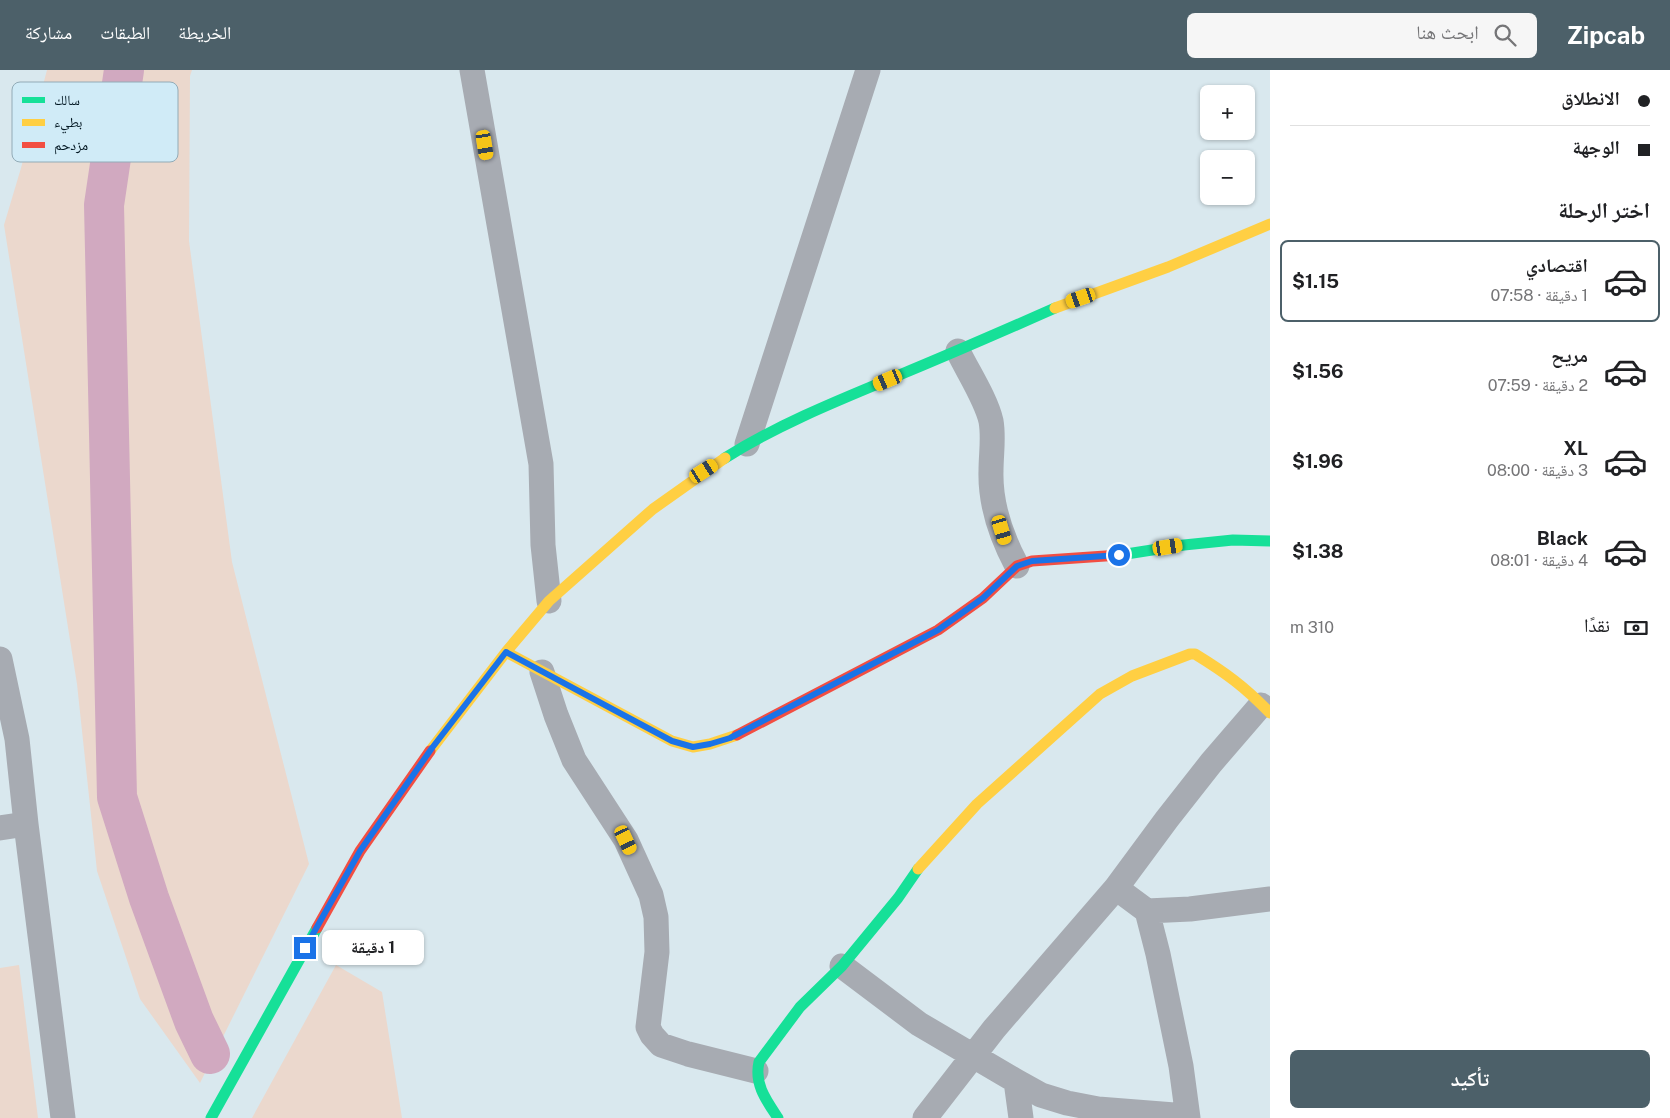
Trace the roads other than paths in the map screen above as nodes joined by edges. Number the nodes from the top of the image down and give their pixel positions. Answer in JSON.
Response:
{"nodes":[{"id":1,"x":472,"y":70,"type":"edge"},
{"id":2,"x":868,"y":70,"type":"edge"},
{"id":3,"x":1270,"y":224,"type":"edge"},
{"id":4,"x":958,"y":351,"type":"junction"},
{"id":5,"x":746,"y":444,"type":"junction"},
{"id":6,"x":1270,"y":541,"type":"edge"},
{"id":7,"x":1017,"y":566,"type":"junction"},
{"id":8,"x":549,"y":601,"type":"junction"},
{"id":9,"x":506,"y":652,"type":"junction"},
{"id":10,"x":0,"y":659,"type":"edge"},
{"id":11,"x":542,"y":672,"type":"junction"},
{"id":12,"x":1266,"y":709,"type":"edge"},
{"id":13,"x":26,"y":824,"type":"junction"},
{"id":14,"x":0,"y":828,"type":"edge"},
{"id":15,"x":1116,"y":888,"type":"junction"},
{"id":16,"x":1270,"y":899,"type":"edge"},
{"id":17,"x":1147,"y":911,"type":"junction"},
{"id":18,"x":842,"y":966,"type":"junction"},
{"id":19,"x":973,"y":1055,"type":"junction"},
{"id":20,"x":756,"y":1071,"type":"junction"},
{"id":21,"x":1016,"y":1081,"type":"junction"},
{"id":22,"x":1188,"y":1117,"type":"edge"},
{"id":23,"x":63,"y":1118,"type":"edge"},
{"id":24,"x":211,"y":1118,"type":"edge"},
{"id":25,"x":778,"y":1118,"type":"edge"},
{"id":26,"x":925,"y":1118,"type":"edge"},
{"id":27,"x":1021,"y":1118,"type":"edge"}],
"edges":[{"from":1,"to":8,"type":"street"},
{"from":2,"to":5,"type":"street"},
{"from":3,"to":4,"type":"street"},
{"from":4,"to":5,"type":"street"},
{"from":4,"to":7,"type":"street"},
{"from":5,"to":8,"type":"street"},
{"from":6,"to":7,"type":"street"},
{"from":7,"to":11,"type":"street"},
{"from":8,"to":9,"type":"street"},
{"from":9,"to":11,"type":"street"},
{"from":9,"to":24,"type":"street"},
{"from":10,"to":13,"type":"street"},
{"from":11,"to":20,"type":"street"},
{"from":12,"to":15,"type":"street"},
{"from":12,"to":18,"type":"street"},
{"from":13,"to":14,"type":"street"},
{"from":13,"to":23,"type":"street"},
{"from":15,"to":17,"type":"street"},
{"from":15,"to":19,"type":"street"},
{"from":16,"to":17,"type":"street"},
{"from":17,"to":22,"type":"street"},
{"from":18,"to":19,"type":"street"},
{"from":18,"to":20,"type":"street"},
{"from":19,"to":21,"type":"street"},
{"from":19,"to":26,"type":"street"},
{"from":20,"to":25,"type":"street"},
{"from":21,"to":22,"type":"street"},
{"from":21,"to":27,"type":"street"}]}
